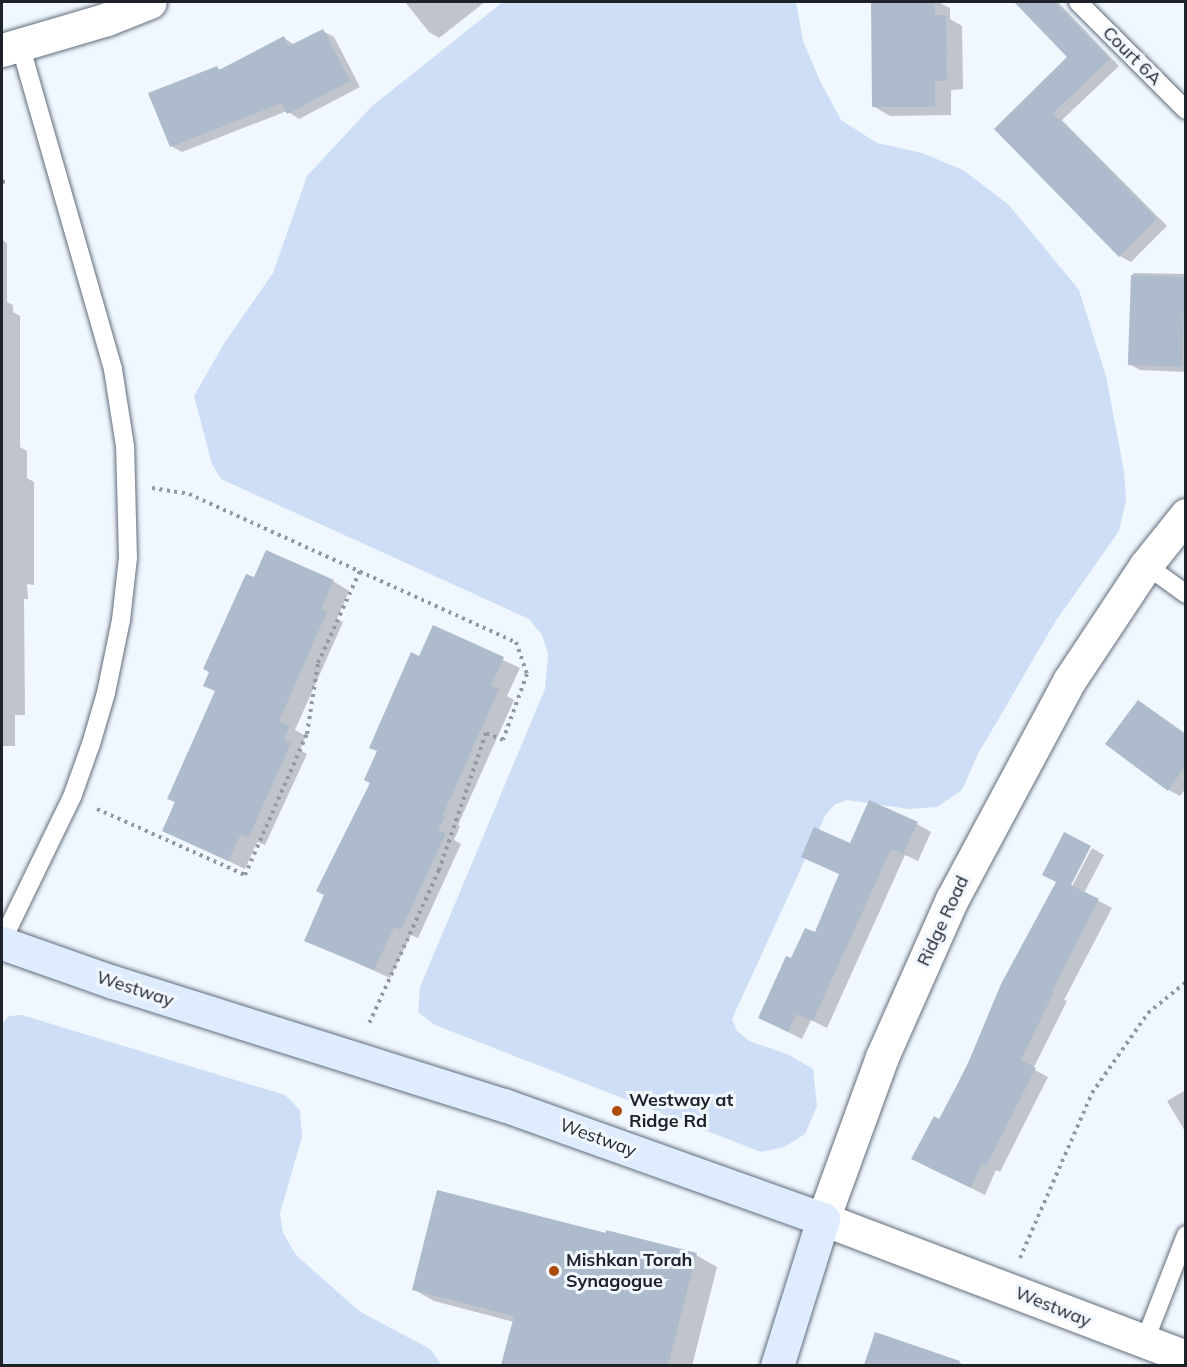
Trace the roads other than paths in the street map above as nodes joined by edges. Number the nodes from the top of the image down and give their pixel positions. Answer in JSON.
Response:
{"nodes":[{"id":1,"x":150,"y":2,"type":"edge"},
{"id":2,"x":1078,"y":2,"type":"edge"},
{"id":3,"x":11,"y":48,"type":"edge"},
{"id":4,"x":1185,"y":110,"type":"edge"},
{"id":5,"x":1185,"y":515,"type":"edge"},
{"id":6,"x":1146,"y":565,"type":"junction"},
{"id":7,"x":1185,"y":594,"type":"edge"},
{"id":8,"x":2,"y":942,"type":"edge"},
{"id":9,"x":823,"y":1219,"type":"junction"},
{"id":10,"x":1185,"y":1235,"type":"edge"},
{"id":11,"x":1144,"y":1343,"type":"junction"},
{"id":12,"x":1185,"y":1357,"type":"edge"},
{"id":13,"x":777,"y":1365,"type":"edge"}],
"edges":[{"from":1,"to":3,"type":"street"},
{"from":2,"to":4,"type":"lane","name":"Court 6A"},
{"from":3,"to":8,"type":"lane"},
{"from":5,"to":6,"type":"street","name":"Ridge Road"},
{"from":6,"to":7,"type":"lane"},
{"from":6,"to":9,"type":"street","name":"Ridge Road"},
{"from":8,"to":9,"type":"street","name":"Westway"},
{"from":9,"to":11,"type":"street","name":"Westway"},
{"from":9,"to":13,"type":"street","name":"Ridge Road"},
{"from":10,"to":11,"type":"lane"},
{"from":11,"to":12,"type":"street","name":"Westway"}]}
